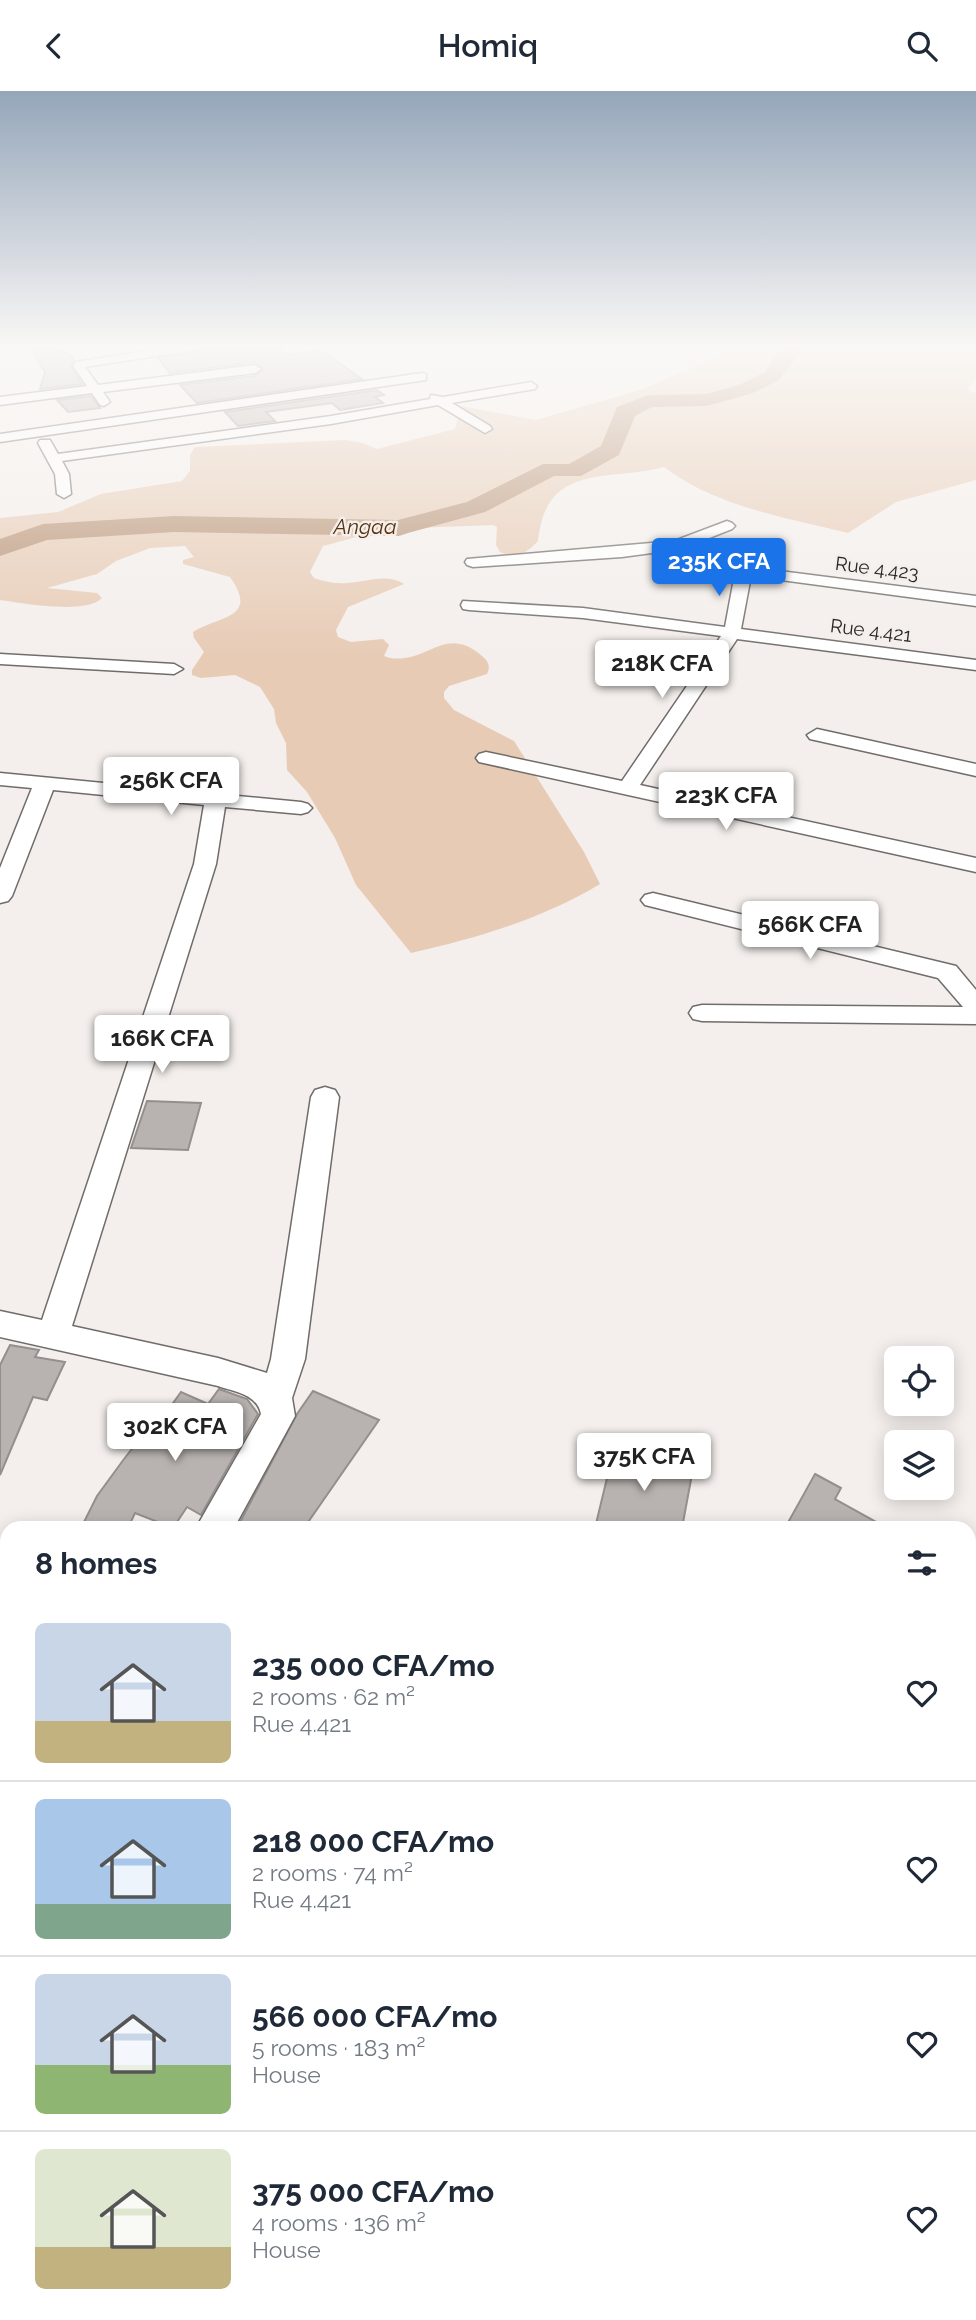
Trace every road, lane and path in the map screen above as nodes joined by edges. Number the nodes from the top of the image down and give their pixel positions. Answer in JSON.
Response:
{"nodes":[{"id":1,"x":50,"y":451,"type":"edge"},
{"id":2,"x":106,"y":451,"type":"edge"},
{"id":3,"x":55,"y":458,"type":"junction"},
{"id":4,"x":64,"y":494,"type":"dead end"},
{"id":5,"x":727,"y":526,"type":"dead end"},
{"id":6,"x":677,"y":545,"type":"junction"},
{"id":7,"x":473,"y":562,"type":"dead end"},
{"id":8,"x":744,"y":570,"type":"junction"},
{"id":9,"x":976,"y":601,"type":"edge"},
{"id":10,"x":468,"y":605,"type":"dead end"},
{"id":11,"x":732,"y":633,"type":"junction"},
{"id":12,"x":0,"y":659,"type":"edge"},
{"id":13,"x":976,"y":665,"type":"edge"},
{"id":14,"x":174,"y":669,"type":"dead end"},
{"id":15,"x":817,"y":735,"type":"dead end"},
{"id":16,"x":486,"y":758,"type":"dead end"},
{"id":17,"x":976,"y":771,"type":"edge"},
{"id":18,"x":0,"y":779,"type":"edge"},
{"id":19,"x":45,"y":783,"type":"junction"},
{"id":20,"x":627,"y":789,"type":"junction"},
{"id":21,"x":215,"y":801,"type":"junction"},
{"id":22,"x":301,"y":808,"type":"dead end"},
{"id":23,"x":976,"y":865,"type":"edge"},
{"id":24,"x":0,"y":896,"type":"edge"},
{"id":25,"x":653,"y":900,"type":"dead end"},
{"id":26,"x":976,"y":1006,"type":"edge"},
{"id":27,"x":702,"y":1013,"type":"dead end"},
{"id":28,"x":976,"y":1016,"type":"edge"},
{"id":29,"x":325,"y":1097,"type":"dead end"},
{"id":30,"x":0,"y":1324,"type":"edge"},
{"id":31,"x":53,"y":1335,"type":"junction"},
{"id":32,"x":275,"y":1398,"type":"junction"},
{"id":33,"x":218,"y":1521,"type":"edge"}],
"edges":[{"from":1,"to":3,"type":"street"},
{"from":2,"to":3,"type":"street"},
{"from":3,"to":4,"type":"street"},
{"from":5,"to":6,"type":"street"},
{"from":6,"to":7,"type":"street"},
{"from":6,"to":8,"type":"street","name":"Rue 4.423"},
{"from":8,"to":9,"type":"street","name":"Rue 4.423"},
{"from":8,"to":11,"type":"street"},
{"from":10,"to":11,"type":"street","name":"Rue 4.421"},
{"from":11,"to":13,"type":"street","name":"Rue 4.421"},
{"from":11,"to":20,"type":"street"},
{"from":12,"to":14,"type":"street"},
{"from":15,"to":17,"type":"street"},
{"from":16,"to":20,"type":"street"},
{"from":18,"to":19,"type":"street"},
{"from":19,"to":21,"type":"street"},
{"from":19,"to":24,"type":"street"},
{"from":20,"to":23,"type":"street"},
{"from":21,"to":22,"type":"street"},
{"from":21,"to":31,"type":"street"},
{"from":25,"to":26,"type":"street"},
{"from":27,"to":28,"type":"street"},
{"from":29,"to":32,"type":"street"},
{"from":30,"to":31,"type":"street"},
{"from":31,"to":32,"type":"street"},
{"from":32,"to":33,"type":"street"}]}
